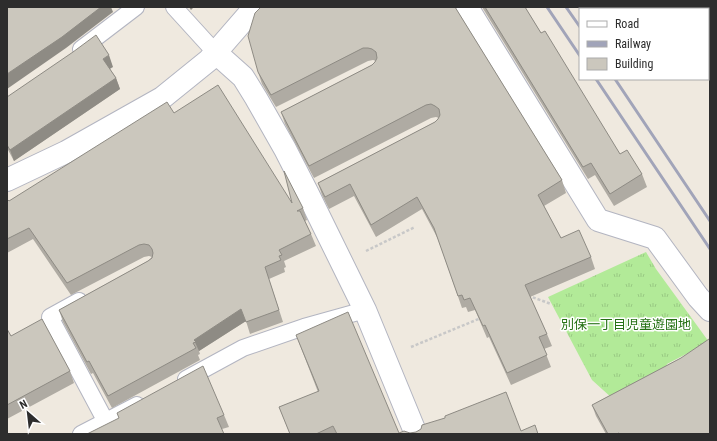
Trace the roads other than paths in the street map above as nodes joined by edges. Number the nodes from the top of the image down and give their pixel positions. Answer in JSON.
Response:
{"nodes":[{"id":1,"x":136,"y":7,"type":"edge"},
{"id":2,"x":174,"y":7,"type":"edge"},
{"id":3,"x":255,"y":7,"type":"edge"},
{"id":4,"x":467,"y":7,"type":"edge"},
{"id":5,"x":215,"y":52,"type":"junction"},
{"id":6,"x":72,"y":56,"type":"edge"},
{"id":7,"x":7,"y":180,"type":"edge"},
{"id":8,"x":92,"y":295,"type":"edge"},
{"id":9,"x":365,"y":310,"type":"junction"},
{"id":10,"x":710,"y":310,"type":"edge"},
{"id":11,"x":173,"y":386,"type":"edge"},
{"id":12,"x":153,"y":397,"type":"edge"},
{"id":13,"x":106,"y":422,"type":"junction"},
{"id":14,"x":81,"y":434,"type":"edge"},
{"id":15,"x":416,"y":434,"type":"edge"}],
"edges":[{"from":1,"to":6,"type":"lane"},
{"from":2,"to":5,"type":"lane"},
{"from":3,"to":5,"type":"street"},
{"from":4,"to":10,"type":"street"},
{"from":5,"to":7,"type":"street"},
{"from":5,"to":9,"type":"street"},
{"from":8,"to":13,"type":"lane"},
{"from":9,"to":11,"type":"lane"},
{"from":9,"to":15,"type":"street"},
{"from":12,"to":13,"type":"lane"},
{"from":13,"to":14,"type":"lane"}]}
